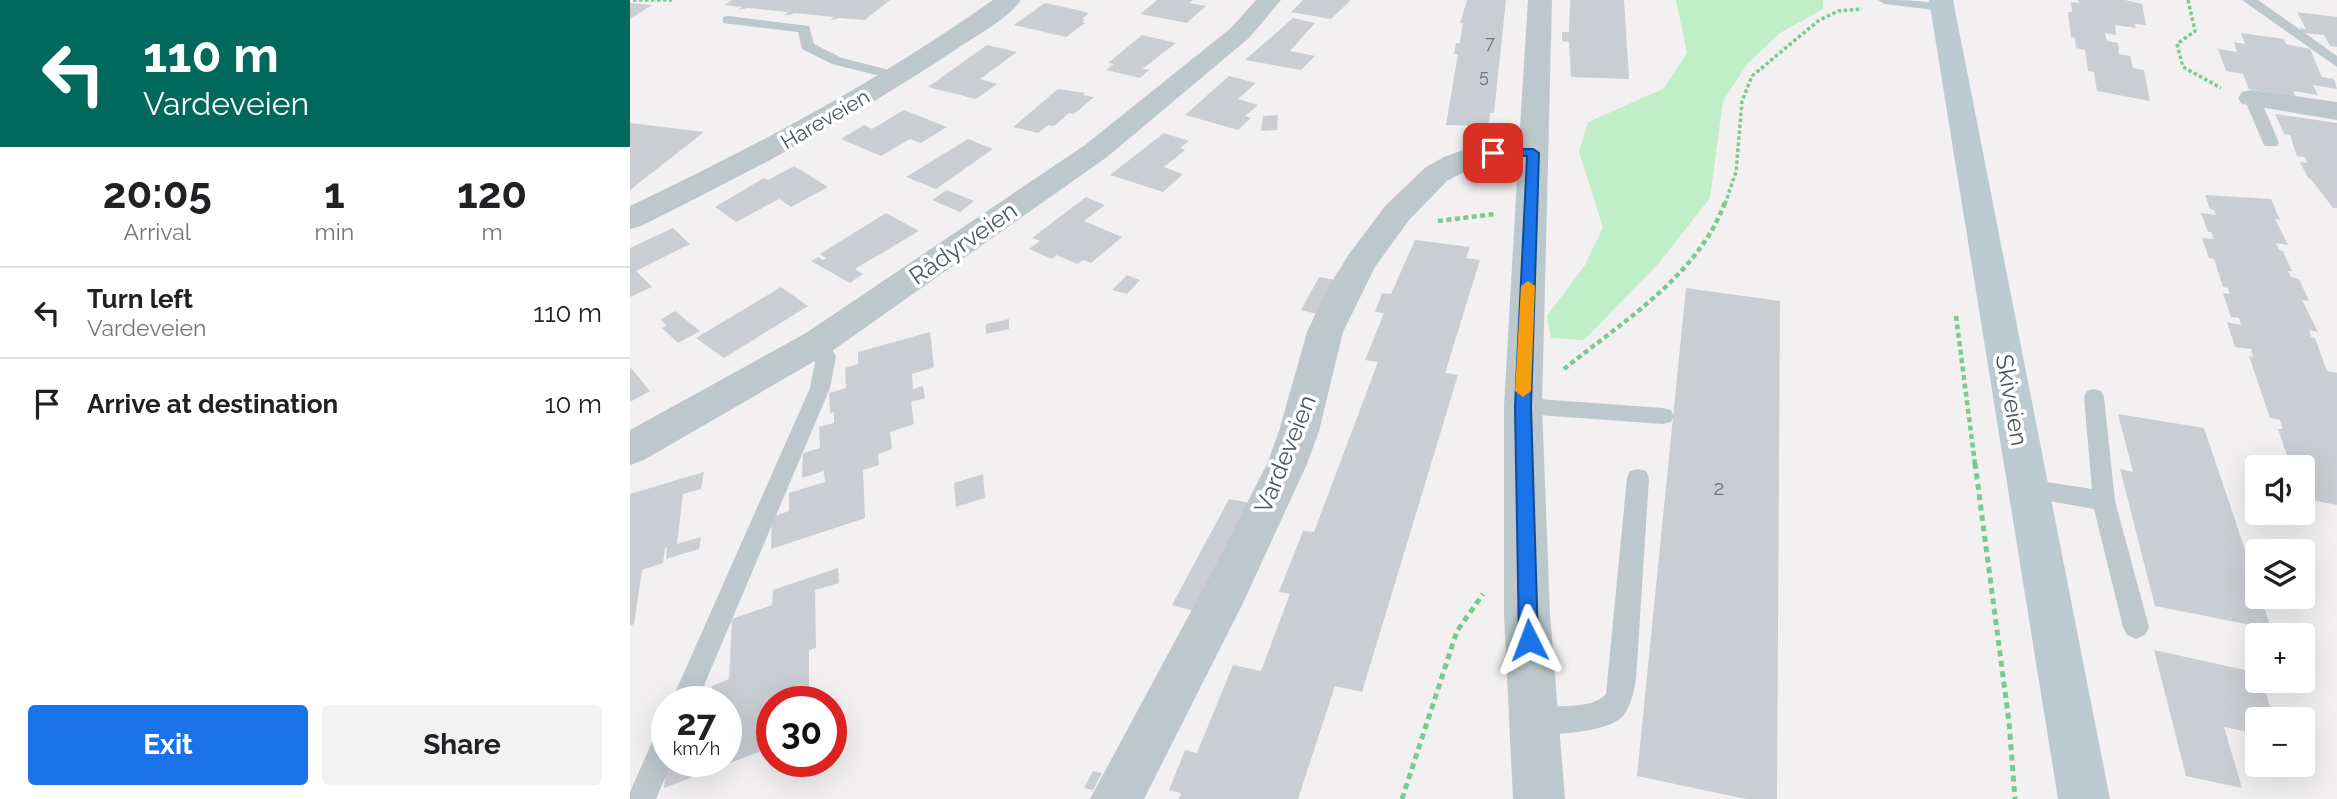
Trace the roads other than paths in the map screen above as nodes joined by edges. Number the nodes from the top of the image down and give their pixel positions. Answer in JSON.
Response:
{"nodes":[{"id":1,"x":1009,"y":0,"type":"edge"},
{"id":2,"x":1269,"y":0,"type":"edge"},
{"id":3,"x":1540,"y":0,"type":"edge"},
{"id":4,"x":1885,"y":0,"type":"edge"},
{"id":5,"x":2249,"y":0,"type":"edge"},
{"id":6,"x":1942,"y":4,"type":"edge"},
{"id":7,"x":728,"y":20,"type":"dead end"},
{"id":8,"x":2337,"y":63,"type":"edge"},
{"id":9,"x":896,"y":76,"type":"junction"},
{"id":10,"x":2252,"y":98,"type":"joint"},
{"id":11,"x":2337,"y":111,"type":"edge"},
{"id":12,"x":2271,"y":143,"type":"dead end"},
{"id":13,"x":1533,"y":153,"type":"junction"},
{"id":14,"x":630,"y":219,"type":"edge"},
{"id":15,"x":819,"y":342,"type":"junction"},
{"id":16,"x":1523,"y":395,"type":"junction"},
{"id":17,"x":2094,"y":397,"type":"dead end"},
{"id":18,"x":1663,"y":416,"type":"dead end"},
{"id":19,"x":630,"y":449,"type":"edge"},
{"id":20,"x":1639,"y":478,"type":"dead end"},
{"id":21,"x":2028,"y":488,"type":"junction"},
{"id":22,"x":2104,"y":501,"type":"junction"},
{"id":23,"x":2136,"y":627,"type":"dead end"},
{"id":24,"x":691,"y":686,"type":"edge"},
{"id":25,"x":1534,"y":721,"type":"junction"},
{"id":26,"x":651,"y":777,"type":"edge"},
{"id":27,"x":642,"y":797,"type":"dead end"},
{"id":28,"x":1116,"y":799,"type":"edge"},
{"id":29,"x":1539,"y":799,"type":"edge"},
{"id":30,"x":2084,"y":799,"type":"edge"}],
"edges":[{"from":1,"to":9,"type":"street","name":"Hareveien"},
{"from":2,"to":15,"type":"street","name":"Rådyrveien"},
{"from":3,"to":13,"type":"street"},
{"from":4,"to":6,"type":"lane"},
{"from":5,"to":8,"type":"lane"},
{"from":6,"to":21,"type":"main road","name":"Skiveien"},
{"from":7,"to":9,"type":"lane"},
{"from":9,"to":14,"type":"street","name":"Hareveien"},
{"from":10,"to":11,"type":"street"},
{"from":10,"to":12,"type":"lane"},
{"from":13,"to":16,"type":"street"},
{"from":13,"to":28,"type":"street","name":"Vardeveien"},
{"from":15,"to":19,"type":"street","name":"Rådyrveien"},
{"from":15,"to":24,"type":"lane"},
{"from":16,"to":18,"type":"lane"},
{"from":16,"to":25,"type":"street"},
{"from":17,"to":22,"type":"lane"},
{"from":20,"to":25,"type":"lane"},
{"from":21,"to":22,"type":"lane"},
{"from":21,"to":30,"type":"main road","name":"Skiveien"},
{"from":22,"to":23,"type":"lane"},
{"from":25,"to":29,"type":"street"},
{"from":26,"to":27,"type":"lane"}]}
